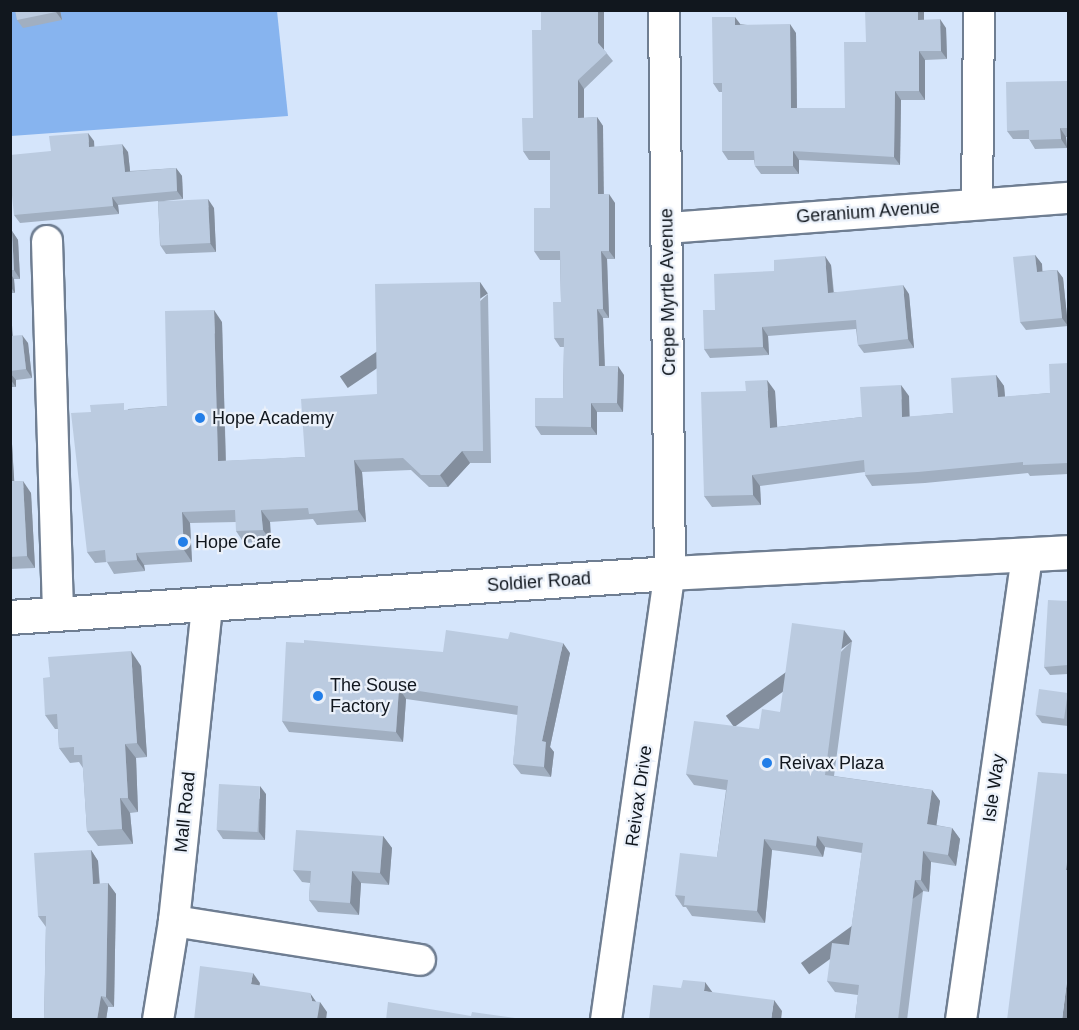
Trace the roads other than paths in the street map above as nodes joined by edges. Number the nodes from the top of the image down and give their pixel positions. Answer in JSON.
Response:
{"nodes":[{"id":1,"x":664,"y":10,"type":"edge"},
{"id":2,"x":979,"y":10,"type":"edge"},
{"id":3,"x":1068,"y":198,"type":"edge"},
{"id":4,"x":977,"y":204,"type":"junction"},
{"id":5,"x":668,"y":228,"type":"junction"},
{"id":6,"x":47,"y":241,"type":"dead end"},
{"id":7,"x":1068,"y":552,"type":"edge"},
{"id":8,"x":1027,"y":556,"type":"junction"},
{"id":9,"x":670,"y":573,"type":"junction"},
{"id":10,"x":207,"y":605,"type":"junction"},
{"id":11,"x":58,"y":614,"type":"junction"},
{"id":12,"x":10,"y":617,"type":"edge"},
{"id":13,"x":174,"y":921,"type":"junction"},
{"id":14,"x":420,"y":960,"type":"dead end"},
{"id":15,"x":158,"y":1020,"type":"edge"},
{"id":16,"x":606,"y":1020,"type":"edge"},
{"id":17,"x":961,"y":1020,"type":"edge"}],
"edges":[{"from":1,"to":5,"type":"street","name":"Crepe Myrtle Avenue"},
{"from":2,"to":4,"type":"street"},
{"from":3,"to":4,"type":"street","name":"Geranium Avenue"},
{"from":4,"to":5,"type":"street","name":"Geranium Avenue"},
{"from":5,"to":9,"type":"street","name":"Crepe Myrtle Avenue"},
{"from":6,"to":11,"type":"street"},
{"from":7,"to":8,"type":"main road","name":"Soldier Road"},
{"from":8,"to":9,"type":"main road","name":"Soldier Road"},
{"from":8,"to":17,"type":"street","name":"Isle Way"},
{"from":9,"to":10,"type":"main road","name":"Soldier Road"},
{"from":9,"to":16,"type":"street","name":"Reivax Drive"},
{"from":10,"to":11,"type":"main road","name":"Soldier Road"},
{"from":10,"to":13,"type":"street","name":"Mall Road"},
{"from":11,"to":12,"type":"main road","name":"Soldier Road"},
{"from":13,"to":14,"type":"street"},
{"from":13,"to":15,"type":"street","name":"Mall Road"}]}
